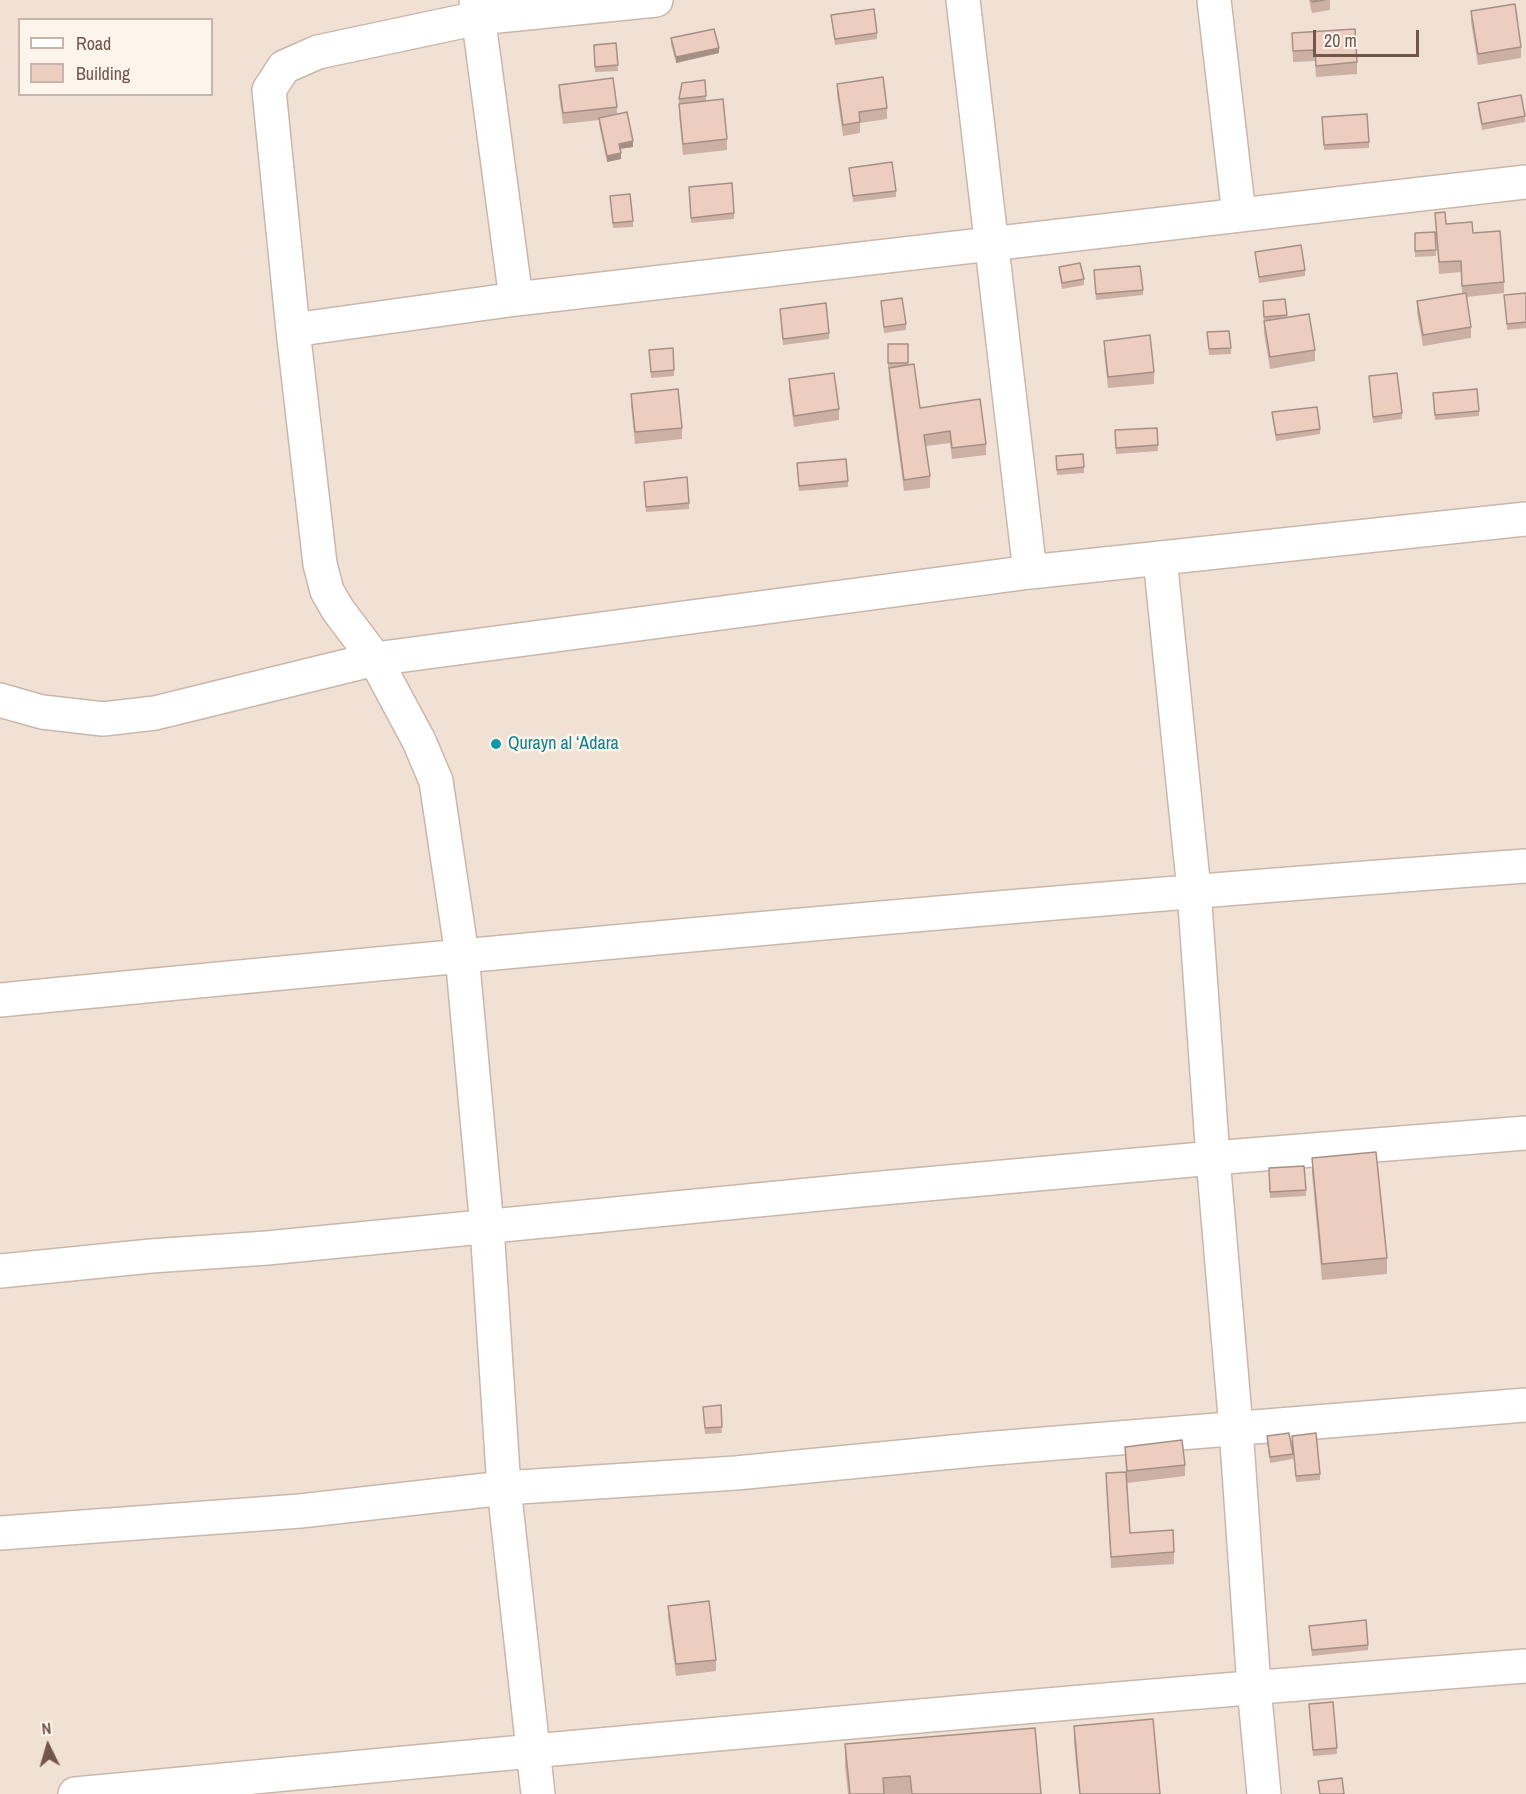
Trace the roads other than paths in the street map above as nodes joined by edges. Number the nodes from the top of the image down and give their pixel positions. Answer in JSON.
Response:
{"nodes":[{"id":1,"x":656,"y":0,"type":"edge"},
{"id":2,"x":963,"y":0,"type":"edge"},
{"id":3,"x":1214,"y":0,"type":"edge"},
{"id":4,"x":477,"y":9,"type":"edge"},
{"id":5,"x":1526,"y":182,"type":"edge"},
{"id":6,"x":1239,"y":215,"type":"junction"},
{"id":7,"x":992,"y":246,"type":"junction"},
{"id":8,"x":516,"y":299,"type":"junction"},
{"id":9,"x":293,"y":330,"type":"junction"},
{"id":10,"x":1526,"y":519,"type":"edge"},
{"id":11,"x":1160,"y":558,"type":"junction"},
{"id":12,"x":1030,"y":572,"type":"junction"},
{"id":13,"x":375,"y":659,"type":"junction"},
{"id":14,"x":0,"y":700,"type":"edge"},
{"id":15,"x":1526,"y":866,"type":"edge"},
{"id":16,"x":1194,"y":890,"type":"junction"},
{"id":17,"x":462,"y":955,"type":"junction"},
{"id":18,"x":0,"y":999,"type":"edge"},
{"id":19,"x":1526,"y":1133,"type":"edge"},
{"id":20,"x":1213,"y":1158,"type":"junction"},
{"id":21,"x":487,"y":1227,"type":"junction"},
{"id":22,"x":0,"y":1271,"type":"edge"},
{"id":23,"x":1526,"y":1405,"type":"edge"},
{"id":24,"x":1236,"y":1428,"type":"junction"},
{"id":25,"x":504,"y":1488,"type":"junction"},
{"id":26,"x":0,"y":1533,"type":"edge"},
{"id":27,"x":1526,"y":1666,"type":"edge"},
{"id":28,"x":1254,"y":1687,"type":"junction"},
{"id":29,"x":534,"y":1750,"type":"junction"},
{"id":30,"x":75,"y":1794,"type":"edge"},
{"id":31,"x":538,"y":1794,"type":"edge"},
{"id":32,"x":1264,"y":1794,"type":"edge"}],
"edges":[{"from":1,"to":4,"type":"street"},
{"from":2,"to":7,"type":"street"},
{"from":3,"to":6,"type":"street"},
{"from":4,"to":8,"type":"street"},
{"from":4,"to":9,"type":"street"},
{"from":5,"to":6,"type":"street"},
{"from":6,"to":7,"type":"street"},
{"from":7,"to":8,"type":"street"},
{"from":7,"to":12,"type":"street"},
{"from":8,"to":9,"type":"street"},
{"from":9,"to":13,"type":"street"},
{"from":10,"to":11,"type":"street"},
{"from":11,"to":12,"type":"street"},
{"from":11,"to":16,"type":"street"},
{"from":12,"to":13,"type":"street"},
{"from":13,"to":14,"type":"street"},
{"from":13,"to":17,"type":"street"},
{"from":15,"to":16,"type":"street"},
{"from":16,"to":17,"type":"street"},
{"from":16,"to":20,"type":"street"},
{"from":17,"to":18,"type":"street"},
{"from":17,"to":21,"type":"street"},
{"from":19,"to":20,"type":"street"},
{"from":20,"to":21,"type":"street"},
{"from":20,"to":24,"type":"street"},
{"from":21,"to":22,"type":"street"},
{"from":21,"to":25,"type":"street"},
{"from":23,"to":24,"type":"street"},
{"from":24,"to":25,"type":"street"},
{"from":24,"to":28,"type":"street"},
{"from":25,"to":26,"type":"street"},
{"from":25,"to":29,"type":"street"},
{"from":27,"to":28,"type":"street"},
{"from":28,"to":29,"type":"street"},
{"from":28,"to":32,"type":"street"},
{"from":29,"to":30,"type":"street"},
{"from":29,"to":31,"type":"street"}]}
